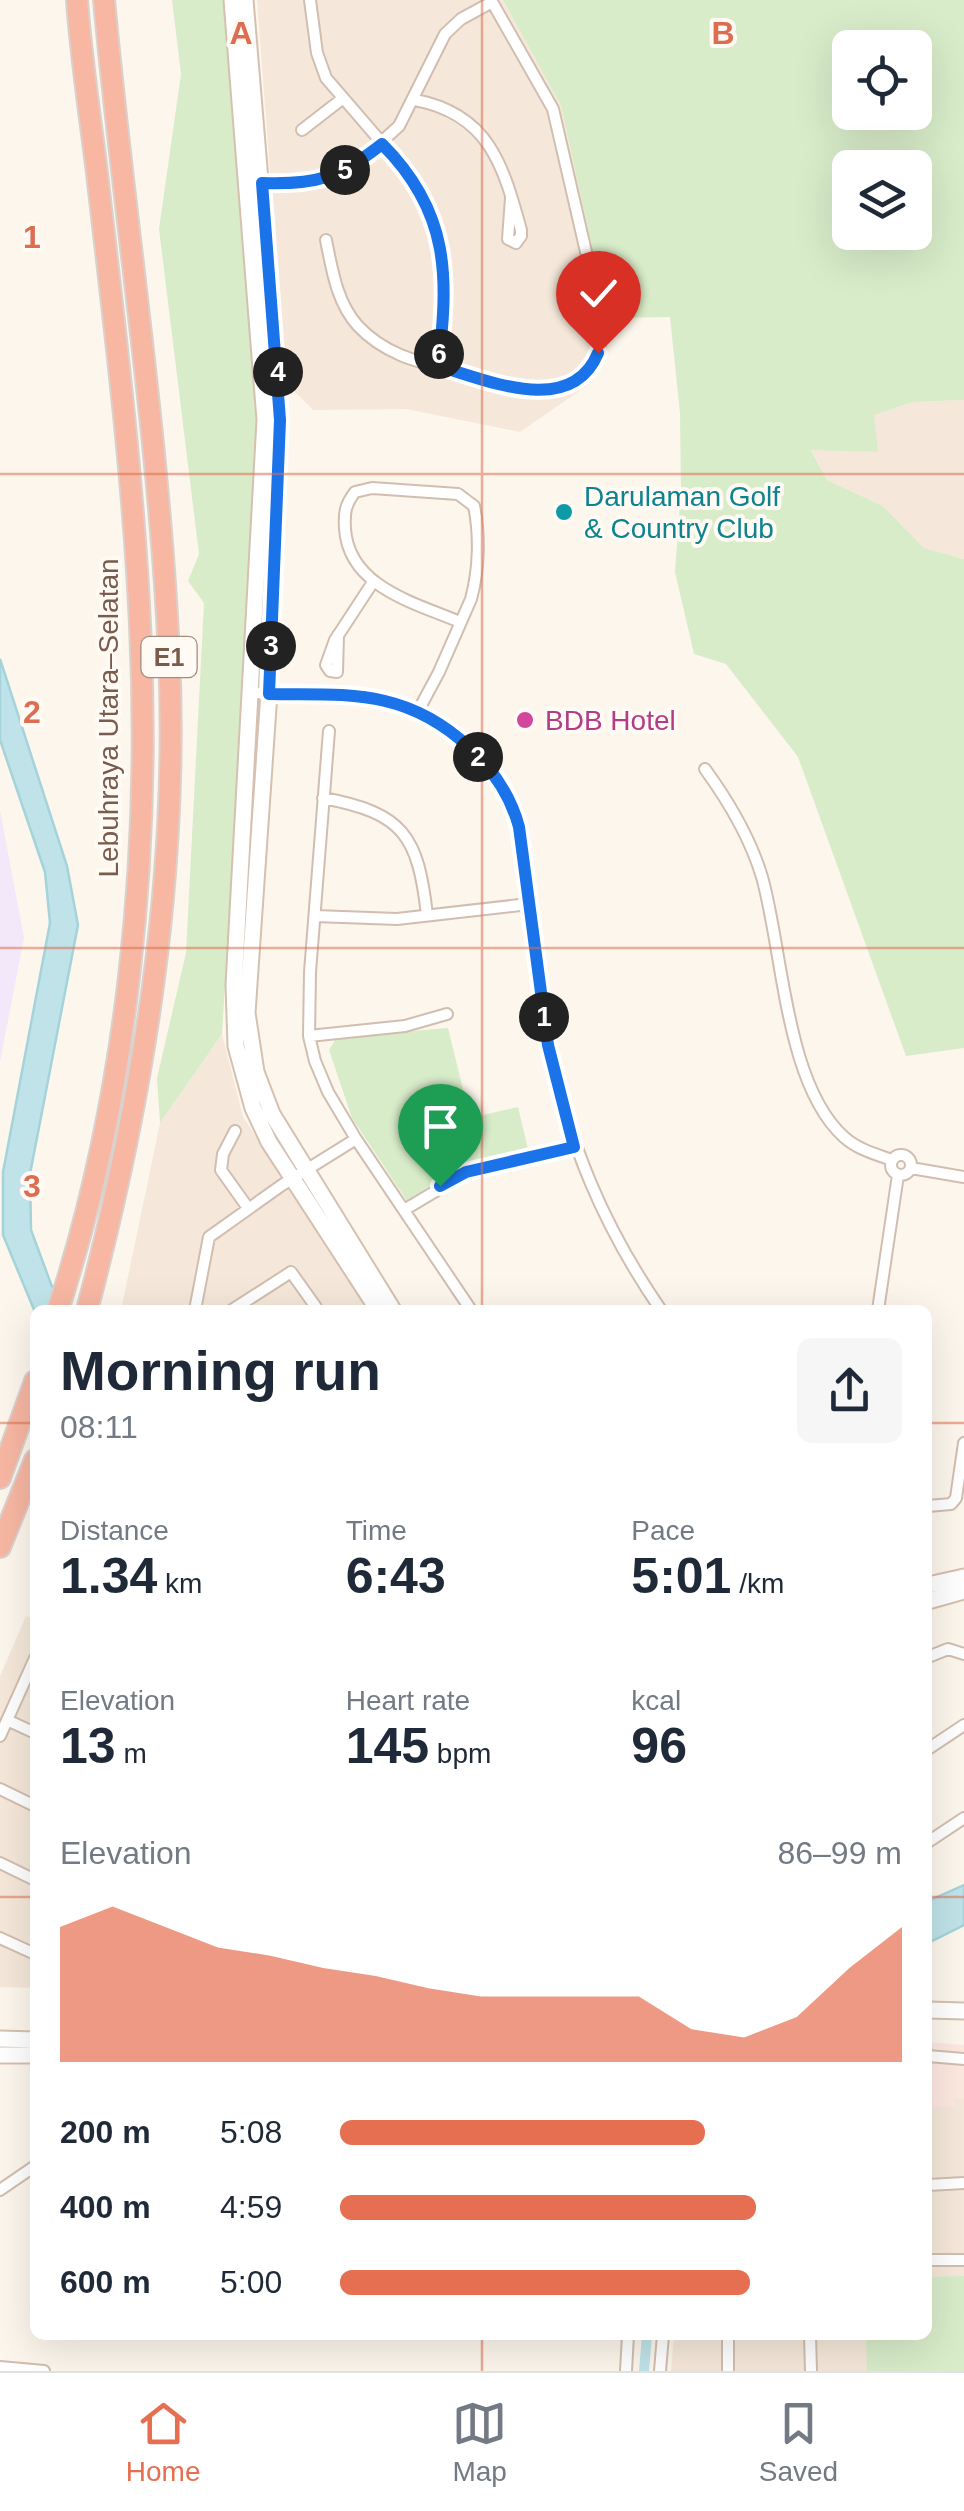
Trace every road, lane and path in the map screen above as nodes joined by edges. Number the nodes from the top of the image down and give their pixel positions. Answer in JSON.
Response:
{"nodes":[{"id":1,"x":78,"y":0,"type":"edge"},
{"id":2,"x":104,"y":0,"type":"edge"},
{"id":3,"x":232,"y":0,"type":"edge"},
{"id":4,"x":245,"y":0,"type":"edge"},
{"id":5,"x":310,"y":0,"type":"edge"},
{"id":6,"x":492,"y":1,"type":"edge"},
{"id":7,"x":342,"y":100,"type":"junction"},
{"id":8,"x":415,"y":100,"type":"junction"},
{"id":9,"x":302,"y":130,"type":"dead end"},
{"id":10,"x":382,"y":144,"type":"junction"},
{"id":11,"x":255,"y":184,"type":"junction"},
{"id":12,"x":511,"y":198,"type":"dead end"},
{"id":13,"x":326,"y":240,"type":"dead end"},
{"id":14,"x":438,"y":366,"type":"junction"},
{"id":15,"x":373,"y":582,"type":"junction"},
{"id":16,"x":460,"y":622,"type":"junction"},
{"id":17,"x":338,"y":635,"type":"dead end"},
{"id":18,"x":250,"y":693,"type":"junction"},
{"id":19,"x":269,"y":694,"type":"junction"},
{"id":20,"x":417,"y":712,"type":"junction"},
{"id":21,"x":329,"y":731,"type":"dead end"},
{"id":22,"x":706,"y":769,"type":"dead end"},
{"id":23,"x":323,"y":798,"type":"junction"},
{"id":24,"x":529,"y":904,"type":"junction"},
{"id":25,"x":427,"y":915,"type":"junction"},
{"id":26,"x":314,"y":916,"type":"junction"},
{"id":27,"x":448,"y":1014,"type":"dead end"},
{"id":28,"x":309,"y":1036,"type":"junction"},
{"id":29,"x":235,"y":1131,"type":"dead end"},
{"id":30,"x":356,"y":1139,"type":"junction"},
{"id":31,"x":574,"y":1147,"type":"junction"},
{"id":32,"x":892,"y":1160,"type":"junction"},
{"id":33,"x":911,"y":1168,"type":"junction"},
{"id":34,"x":299,"y":1174,"type":"junction"},
{"id":35,"x":898,"y":1174,"type":"junction"},
{"id":36,"x":964,"y":1177,"type":"edge"},
{"id":37,"x":248,"y":1208,"type":"junction"},
{"id":38,"x":404,"y":1210,"type":"junction"},
{"id":39,"x":61,"y":1301,"type":"edge"},
{"id":40,"x":88,"y":1305,"type":"edge"},
{"id":41,"x":197,"y":1305,"type":"edge"},
{"id":42,"x":240,"y":1305,"type":"edge"},
{"id":43,"x":315,"y":1305,"type":"edge"},
{"id":44,"x":375,"y":1305,"type":"edge"},
{"id":45,"x":389,"y":1305,"type":"edge"},
{"id":46,"x":468,"y":1305,"type":"edge"},
{"id":47,"x":658,"y":1305,"type":"edge"},
{"id":48,"x":879,"y":1305,"type":"edge"},
{"id":49,"x":30,"y":1396,"type":"edge"},
{"id":50,"x":964,"y":1444,"type":"edge"},
{"id":51,"x":30,"y":1473,"type":"edge"},
{"id":52,"x":0,"y":1478,"type":"edge"},
{"id":53,"x":932,"y":1506,"type":"edge"},
{"id":54,"x":0,"y":1548,"type":"edge"},
{"id":55,"x":964,"y":1577,"type":"edge"},
{"id":56,"x":932,"y":1585,"type":"edge"},
{"id":57,"x":964,"y":1592,"type":"edge"},
{"id":58,"x":932,"y":1601,"type":"edge"},
{"id":59,"x":964,"y":1654,"type":"edge"},
{"id":60,"x":932,"y":1655,"type":"edge"},
{"id":61,"x":30,"y":1669,"type":"edge"},
{"id":62,"x":7,"y":1720,"type":"junction"},
{"id":63,"x":964,"y":1724,"type":"edge"},
{"id":64,"x":30,"y":1731,"type":"edge"},
{"id":65,"x":0,"y":1736,"type":"edge"},
{"id":66,"x":932,"y":1746,"type":"edge"},
{"id":67,"x":0,"y":1789,"type":"edge"},
{"id":68,"x":30,"y":1804,"type":"edge"},
{"id":69,"x":964,"y":1818,"type":"edge"},
{"id":70,"x":932,"y":1839,"type":"edge"},
{"id":71,"x":0,"y":1863,"type":"edge"},
{"id":72,"x":30,"y":1878,"type":"edge"},
{"id":73,"x":0,"y":1938,"type":"edge"},
{"id":74,"x":30,"y":1952,"type":"edge"},
{"id":75,"x":932,"y":2010,"type":"edge"},
{"id":76,"x":964,"y":2011,"type":"edge"},
{"id":77,"x":0,"y":2039,"type":"edge"},
{"id":78,"x":30,"y":2040,"type":"edge"},
{"id":79,"x":0,"y":2055,"type":"edge"},
{"id":80,"x":30,"y":2055,"type":"edge"},
{"id":81,"x":932,"y":2056,"type":"edge"},
{"id":82,"x":964,"y":2059,"type":"edge"},
{"id":83,"x":30,"y":2169,"type":"edge"},
{"id":84,"x":932,"y":2184,"type":"edge"},
{"id":85,"x":964,"y":2184,"type":"edge"},
{"id":86,"x":0,"y":2190,"type":"edge"},
{"id":87,"x":932,"y":2260,"type":"edge"},
{"id":88,"x":964,"y":2260,"type":"edge"},
{"id":89,"x":628,"y":2340,"type":"edge"},
{"id":90,"x":663,"y":2340,"type":"edge"},
{"id":91,"x":728,"y":2340,"type":"edge"},
{"id":92,"x":810,"y":2340,"type":"edge"},
{"id":93,"x":0,"y":2366,"type":"edge"},
{"id":94,"x":44,"y":2371,"type":"edge"},
{"id":95,"x":626,"y":2371,"type":"edge"},
{"id":96,"x":660,"y":2371,"type":"edge"},
{"id":97,"x":728,"y":2371,"type":"edge"},
{"id":98,"x":810,"y":2371,"type":"edge"}],
"edges":[{"from":1,"to":39,"type":"highway","name":"Lebuhraya Utara–Selatan","number":"E1"},
{"from":2,"to":40,"type":"highway","name":"Lebuhraya Utara–Selatan","number":"E1"},
{"from":3,"to":11,"type":"street"},
{"from":4,"to":11,"type":"street"},
{"from":5,"to":7,"type":"street"},
{"from":6,"to":8,"type":"street"},
{"from":6,"to":14,"type":"street"},
{"from":7,"to":9,"type":"street"},
{"from":7,"to":10,"type":"street"},
{"from":8,"to":10,"type":"street"},
{"from":8,"to":12,"type":"street"},
{"from":10,"to":11,"type":"street"},
{"from":10,"to":14,"type":"street"},
{"from":11,"to":18,"type":"street"},
{"from":11,"to":19,"type":"street"},
{"from":13,"to":14,"type":"street"},
{"from":15,"to":16,"type":"street"},
{"from":15,"to":16,"type":"street"},
{"from":15,"to":17,"type":"street"},
{"from":16,"to":20,"type":"street"},
{"from":18,"to":19,"type":"street"},
{"from":18,"to":34,"type":"street"},
{"from":19,"to":20,"type":"street"},
{"from":19,"to":34,"type":"street"},
{"from":20,"to":24,"type":"street"},
{"from":21,"to":23,"type":"street"},
{"from":22,"to":32,"type":"street"},
{"from":23,"to":25,"type":"street"},
{"from":23,"to":26,"type":"street"},
{"from":24,"to":25,"type":"street"},
{"from":24,"to":31,"type":"street"},
{"from":25,"to":26,"type":"street"},
{"from":26,"to":28,"type":"street"},
{"from":27,"to":28,"type":"street"},
{"from":28,"to":30,"type":"street"},
{"from":29,"to":37,"type":"street"},
{"from":30,"to":34,"type":"street"},
{"from":30,"to":38,"type":"street"},
{"from":31,"to":38,"type":"street"},
{"from":31,"to":47,"type":"street"},
{"from":32,"to":33,"type":"street"},
{"from":32,"to":35,"type":"street"},
{"from":33,"to":35,"type":"street"},
{"from":33,"to":36,"type":"street"},
{"from":34,"to":37,"type":"street"},
{"from":34,"to":44,"type":"street"},
{"from":34,"to":45,"type":"street"},
{"from":35,"to":48,"type":"street"},
{"from":37,"to":41,"type":"street"},
{"from":38,"to":46,"type":"street"},
{"from":42,"to":43,"type":"street"},
{"from":49,"to":52,"type":"highway"},
{"from":50,"to":53,"type":"street"},
{"from":51,"to":54,"type":"highway"},
{"from":55,"to":56,"type":"street"},
{"from":57,"to":58,"type":"street"},
{"from":59,"to":60,"type":"street"},
{"from":61,"to":62,"type":"street"},
{"from":62,"to":64,"type":"street"},
{"from":62,"to":65,"type":"street"},
{"from":63,"to":66,"type":"street"},
{"from":67,"to":68,"type":"street"},
{"from":69,"to":70,"type":"street"},
{"from":71,"to":72,"type":"street"},
{"from":73,"to":74,"type":"street"},
{"from":75,"to":76,"type":"street"},
{"from":77,"to":78,"type":"street"},
{"from":79,"to":80,"type":"street"},
{"from":81,"to":82,"type":"street"},
{"from":83,"to":86,"type":"street"},
{"from":84,"to":85,"type":"street"},
{"from":87,"to":88,"type":"street"},
{"from":89,"to":95,"type":"street"},
{"from":90,"to":96,"type":"street"},
{"from":91,"to":97,"type":"street"},
{"from":92,"to":98,"type":"street"},
{"from":93,"to":94,"type":"street"}]}
